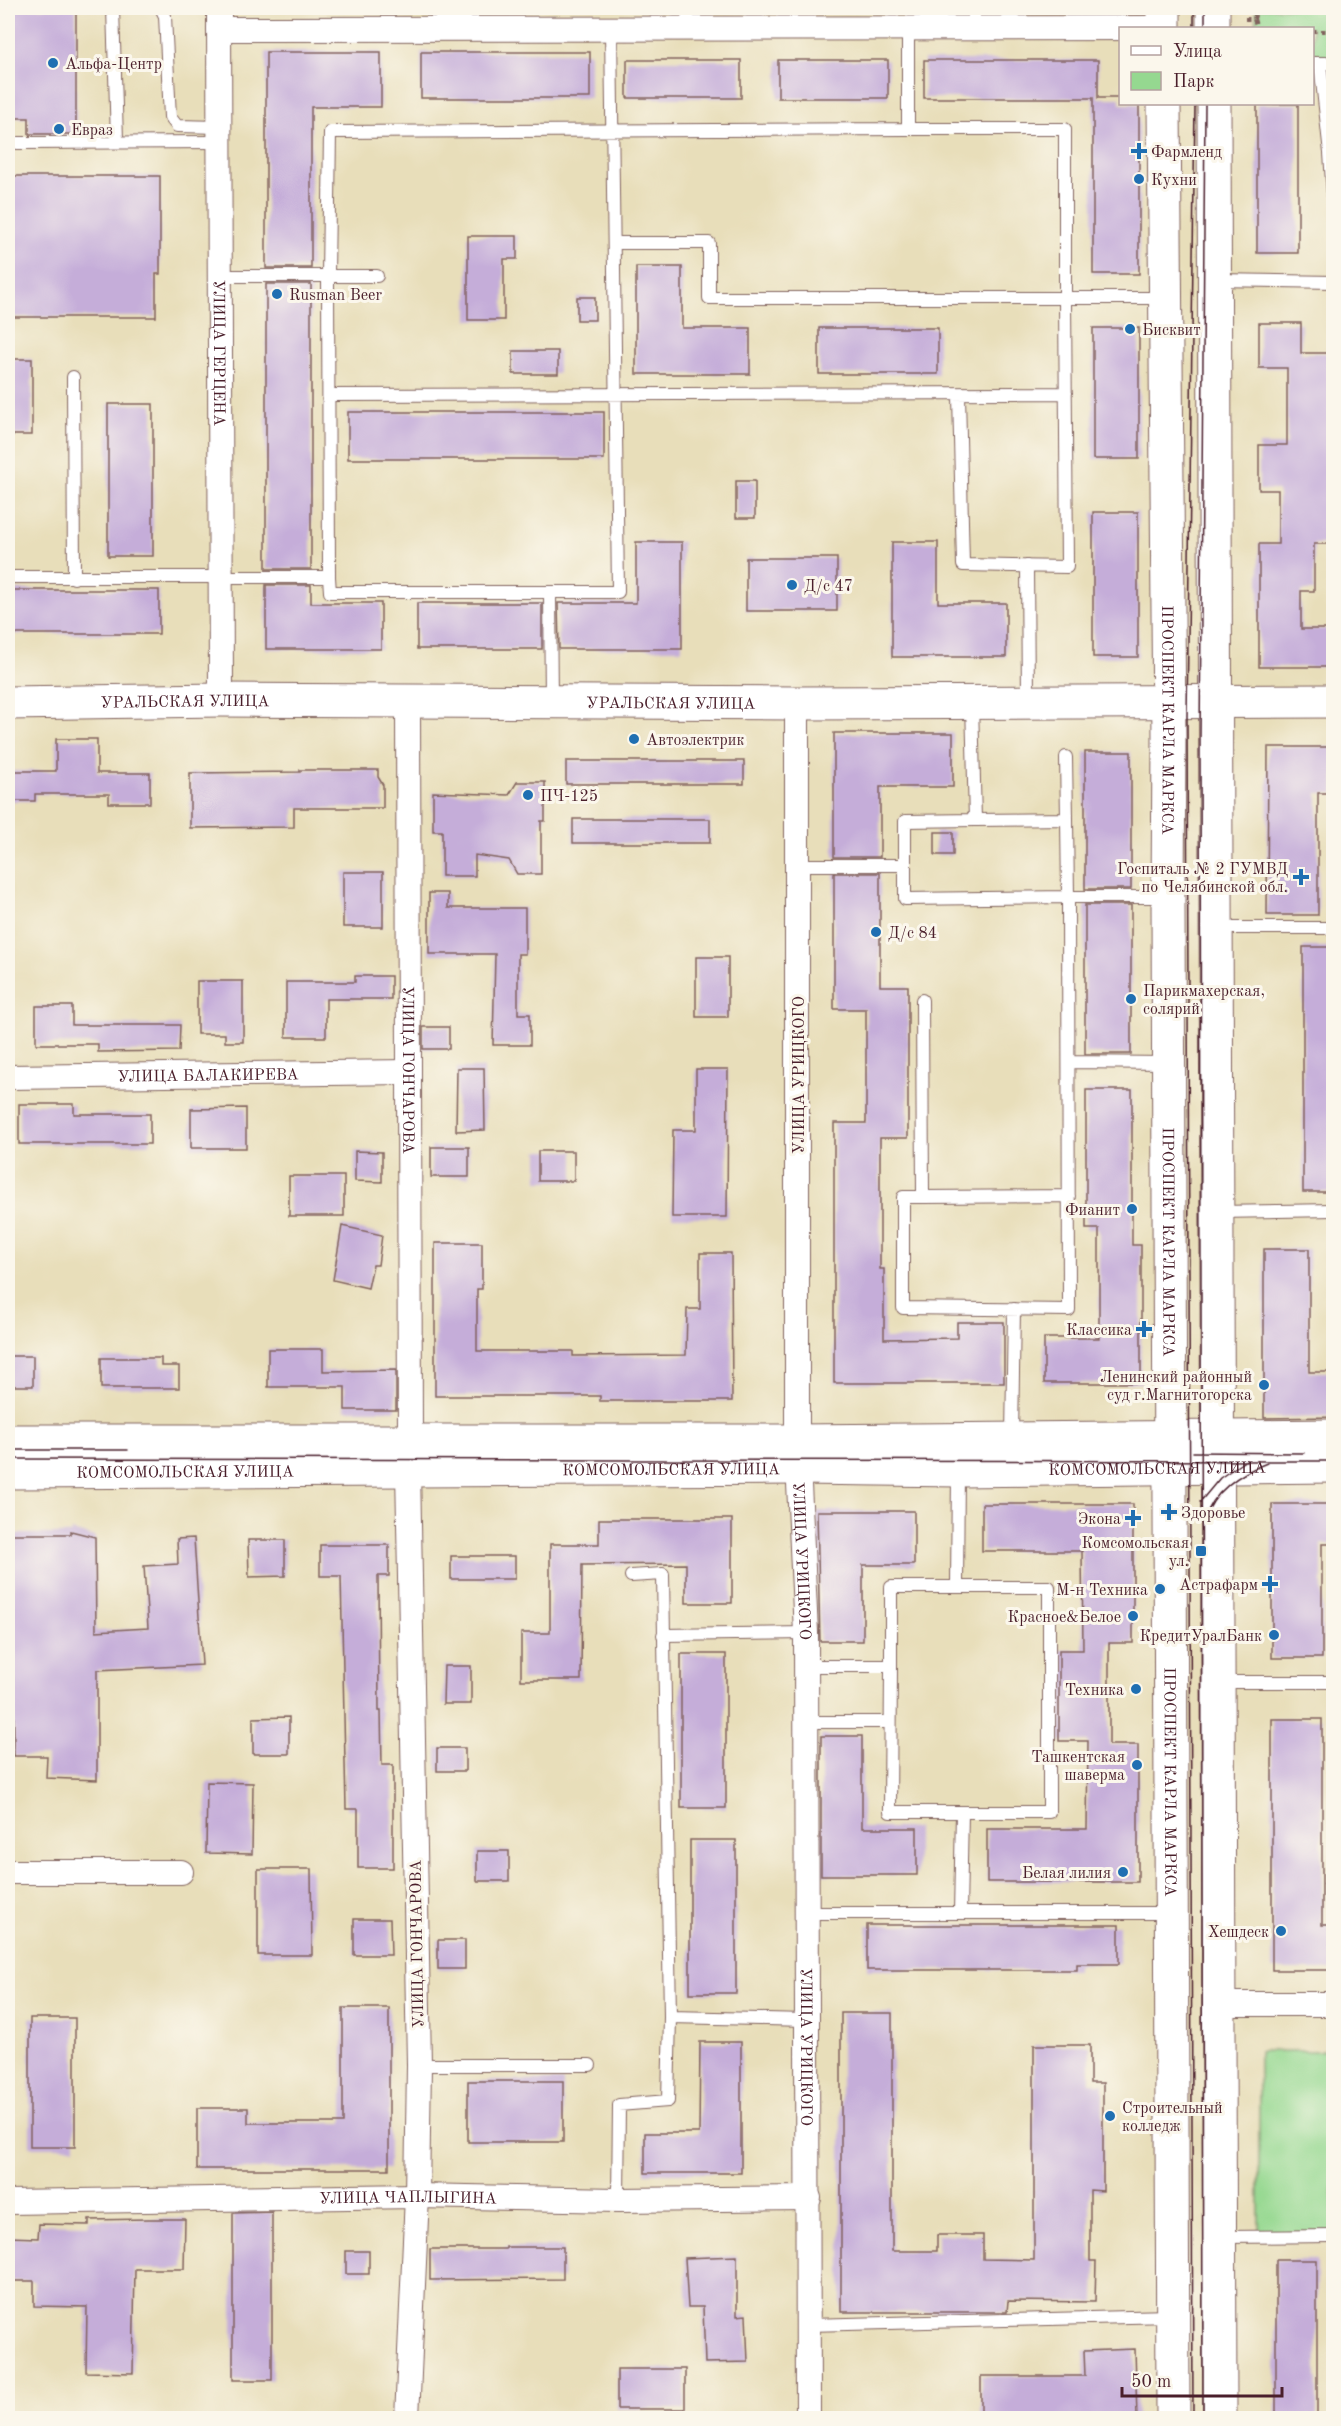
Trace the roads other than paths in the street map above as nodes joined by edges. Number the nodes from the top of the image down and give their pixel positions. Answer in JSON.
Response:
{"nodes":[{"id":1,"x":113,"y":8,"type":"edge"},
{"id":2,"x":161,"y":8,"type":"edge"},
{"id":3,"x":1164,"y":8,"type":"edge"},
{"id":4,"x":1213,"y":8,"type":"edge"},
{"id":5,"x":688,"y":17,"type":"edge"},
{"id":6,"x":974,"y":17,"type":"edge"},
{"id":7,"x":219,"y":18,"type":"edge"},
{"id":8,"x":908,"y":27,"type":"junction"},
{"id":9,"x":1147,"y":27,"type":"edge"},
{"id":10,"x":1164,"y":27,"type":"edge"},
{"id":11,"x":1213,"y":27,"type":"edge"},
{"id":12,"x":612,"y":28,"type":"junction"},
{"id":13,"x":1316,"y":63,"type":"edge"},
{"id":14,"x":1334,"y":63,"type":"edge"},
{"id":15,"x":1164,"y":105,"type":"edge"},
{"id":16,"x":1214,"y":105,"type":"edge"},
{"id":17,"x":173,"y":124,"type":"junction"},
{"id":18,"x":612,"y":129,"type":"junction"},
{"id":19,"x":908,"y":129,"type":"junction"},
{"id":20,"x":220,"y":134,"type":"junction"},
{"id":21,"x":117,"y":140,"type":"junction"},
{"id":22,"x":171,"y":141,"type":"junction"},
{"id":23,"x":17,"y":143,"type":"dead end"},
{"id":24,"x":1332,"y":153,"type":"edge"},
{"id":25,"x":1334,"y":212,"type":"edge"},
{"id":26,"x":615,"y":243,"type":"junction"},
{"id":27,"x":220,"y":276,"type":"junction"},
{"id":28,"x":328,"y":276,"type":"junction"},
{"id":29,"x":377,"y":276,"type":"dead end"},
{"id":30,"x":1214,"y":280,"type":"junction"},
{"id":31,"x":1334,"y":282,"type":"edge"},
{"id":32,"x":1065,"y":298,"type":"junction"},
{"id":33,"x":1166,"y":298,"type":"junction"},
{"id":34,"x":73,"y":377,"type":"dead end"},
{"id":35,"x":617,"y":393,"type":"junction"},
{"id":36,"x":1066,"y":393,"type":"junction"},
{"id":37,"x":330,"y":395,"type":"junction"},
{"id":38,"x":959,"y":395,"type":"junction"},
{"id":39,"x":1027,"y":566,"type":"junction"},
{"id":40,"x":220,"y":577,"type":"junction"},
{"id":41,"x":329,"y":577,"type":"junction"},
{"id":42,"x":8,"y":578,"type":"edge"},
{"id":43,"x":74,"y":578,"type":"junction"},
{"id":44,"x":550,"y":591,"type":"junction"},
{"id":45,"x":221,"y":700,"type":"junction"},
{"id":46,"x":1169,"y":700,"type":"junction"},
{"id":47,"x":1216,"y":700,"type":"junction"},
{"id":48,"x":1334,"y":700,"type":"edge"},
{"id":49,"x":408,"y":701,"type":"junction"},
{"id":50,"x":1028,"y":701,"type":"junction"},
{"id":51,"x":551,"y":702,"type":"junction"},
{"id":52,"x":972,"y":702,"type":"junction"},
{"id":53,"x":8,"y":703,"type":"edge"},
{"id":54,"x":796,"y":703,"type":"junction"},
{"id":55,"x":1066,"y":757,"type":"dead end"},
{"id":56,"x":1067,"y":819,"type":"junction"},
{"id":57,"x":975,"y":820,"type":"junction"},
{"id":58,"x":798,"y":865,"type":"junction"},
{"id":59,"x":905,"y":865,"type":"junction"},
{"id":60,"x":1068,"y":897,"type":"junction"},
{"id":61,"x":1168,"y":897,"type":"junction"},
{"id":62,"x":1216,"y":928,"type":"junction"},
{"id":63,"x":1334,"y":928,"type":"edge"},
{"id":64,"x":922,"y":1000,"type":"dead end"},
{"id":65,"x":1069,"y":1062,"type":"junction"},
{"id":66,"x":1168,"y":1063,"type":"junction"},
{"id":67,"x":409,"y":1072,"type":"junction"},
{"id":68,"x":8,"y":1077,"type":"edge"},
{"id":69,"x":1069,"y":1196,"type":"junction"},
{"id":70,"x":923,"y":1197,"type":"junction"},
{"id":71,"x":1334,"y":1210,"type":"edge"},
{"id":72,"x":1216,"y":1212,"type":"junction"},
{"id":73,"x":1014,"y":1309,"type":"junction"},
{"id":74,"x":1334,"y":1436,"type":"edge"},
{"id":75,"x":1012,"y":1440,"type":"junction"},
{"id":76,"x":8,"y":1441,"type":"edge"},
{"id":77,"x":799,"y":1454,"type":"junction"},
{"id":78,"x":1169,"y":1454,"type":"junction"},
{"id":79,"x":1217,"y":1454,"type":"junction"},
{"id":80,"x":409,"y":1455,"type":"junction"},
{"id":81,"x":1334,"y":1466,"type":"edge"},
{"id":82,"x":958,"y":1470,"type":"junction"},
{"id":83,"x":8,"y":1472,"type":"edge"},
{"id":84,"x":631,"y":1576,"type":"dead end"},
{"id":85,"x":957,"y":1587,"type":"junction"},
{"id":86,"x":806,"y":1634,"type":"junction"},
{"id":87,"x":663,"y":1635,"type":"junction"},
{"id":88,"x":806,"y":1666,"type":"junction"},
{"id":89,"x":891,"y":1666,"type":"junction"},
{"id":90,"x":1218,"y":1682,"type":"junction"},
{"id":91,"x":1334,"y":1682,"type":"edge"},
{"id":92,"x":805,"y":1722,"type":"junction"},
{"id":93,"x":891,"y":1722,"type":"junction"},
{"id":94,"x":962,"y":1812,"type":"junction"},
{"id":95,"x":8,"y":1872,"type":"edge"},
{"id":96,"x":181,"y":1872,"type":"dead end"},
{"id":97,"x":806,"y":1913,"type":"junction"},
{"id":98,"x":960,"y":1913,"type":"junction"},
{"id":99,"x":1171,"y":1913,"type":"junction"},
{"id":100,"x":1219,"y":2004,"type":"junction"},
{"id":101,"x":1334,"y":2004,"type":"edge"},
{"id":102,"x":670,"y":2017,"type":"junction"},
{"id":103,"x":807,"y":2020,"type":"junction"},
{"id":104,"x":418,"y":2065,"type":"junction"},
{"id":105,"x":590,"y":2065,"type":"dead end"},
{"id":106,"x":417,"y":2196,"type":"junction"},
{"id":107,"x":809,"y":2198,"type":"junction"},
{"id":108,"x":618,"y":2200,"type":"junction"},
{"id":109,"x":8,"y":2202,"type":"edge"},
{"id":110,"x":1334,"y":2236,"type":"edge"},
{"id":111,"x":1220,"y":2237,"type":"junction"},
{"id":112,"x":1172,"y":2316,"type":"junction"},
{"id":113,"x":808,"y":2325,"type":"junction"},
{"id":114,"x":407,"y":2418,"type":"edge"},
{"id":115,"x":808,"y":2418,"type":"edge"},
{"id":116,"x":1173,"y":2418,"type":"edge"},
{"id":117,"x":1220,"y":2418,"type":"edge"}],
"edges":[{"from":1,"to":21,"type":"lane"},
{"from":2,"to":17,"type":"lane"},
{"from":3,"to":10,"type":"main road"},
{"from":4,"to":11,"type":"main road"},
{"from":5,"to":8,"type":"street"},
{"from":5,"to":12,"type":"street"},
{"from":6,"to":8,"type":"street"},
{"from":6,"to":9,"type":"street"},
{"from":7,"to":12,"type":"street"},
{"from":7,"to":20,"type":"street","name":"УЛИЦА ГЕРЦЕНА"},
{"from":8,"to":19,"type":"lane"},
{"from":12,"to":18,"type":"lane"},
{"from":13,"to":14,"type":"lane"},
{"from":13,"to":24,"type":"lane"},
{"from":15,"to":33,"type":"main road","name":"ПРОСПЕКТ КАРЛА МАРКСА"},
{"from":16,"to":30,"type":"main road"},
{"from":17,"to":20,"type":"lane"},
{"from":17,"to":22,"type":"lane"},
{"from":18,"to":19,"type":"lane"},
{"from":18,"to":26,"type":"lane"},
{"from":18,"to":28,"type":"lane"},
{"from":19,"to":32,"type":"lane"},
{"from":20,"to":22,"type":"lane"},
{"from":20,"to":27,"type":"street","name":"УЛИЦА ГЕРЦЕНА"},
{"from":21,"to":22,"type":"lane"},
{"from":21,"to":23,"type":"lane"},
{"from":24,"to":25,"type":"lane"},
{"from":26,"to":32,"type":"lane"},
{"from":26,"to":35,"type":"lane"},
{"from":27,"to":28,"type":"lane"},
{"from":27,"to":40,"type":"street","name":"УЛИЦА ГЕРЦЕНА"},
{"from":28,"to":29,"type":"lane"},
{"from":28,"to":37,"type":"lane"},
{"from":30,"to":31,"type":"lane"},
{"from":30,"to":47,"type":"main road"},
{"from":32,"to":33,"type":"lane"},
{"from":32,"to":36,"type":"lane"},
{"from":33,"to":46,"type":"main road","name":"ПРОСПЕКТ КАРЛА МАРКСА"},
{"from":34,"to":43,"type":"lane"},
{"from":35,"to":37,"type":"lane"},
{"from":35,"to":38,"type":"lane"},
{"from":35,"to":44,"type":"lane"},
{"from":36,"to":38,"type":"lane"},
{"from":36,"to":39,"type":"lane"},
{"from":37,"to":41,"type":"lane"},
{"from":38,"to":39,"type":"lane"},
{"from":39,"to":50,"type":"lane"},
{"from":40,"to":41,"type":"lane"},
{"from":40,"to":43,"type":"lane"},
{"from":40,"to":45,"type":"street","name":"УЛИЦА ГЕРЦЕНА"},
{"from":41,"to":44,"type":"lane"},
{"from":42,"to":43,"type":"lane"},
{"from":44,"to":51,"type":"lane"},
{"from":45,"to":49,"type":"main road","name":"УРАЛЬСКАЯ УЛИЦА"},
{"from":45,"to":53,"type":"main road","name":"УРАЛЬСКАЯ УЛИЦА"},
{"from":46,"to":47,"type":"main road","name":"УРАЛЬСКАЯ УЛИЦА"},
{"from":46,"to":50,"type":"main road","name":"УРАЛЬСКАЯ УЛИЦА"},
{"from":46,"to":61,"type":"main road","name":"ПРОСПЕКТ КАРЛА МАРКСА"},
{"from":47,"to":48,"type":"main road","name":"УРАЛЬСКАЯ УЛИЦА"},
{"from":47,"to":62,"type":"main road"},
{"from":49,"to":51,"type":"main road","name":"УРАЛЬСКАЯ УЛИЦА"},
{"from":49,"to":67,"type":"street","name":"УЛИЦА ГОНЧАРОВА"},
{"from":50,"to":52,"type":"main road","name":"УРАЛЬСКАЯ УЛИЦА"},
{"from":51,"to":54,"type":"main road","name":"УРАЛЬСКАЯ УЛИЦА"},
{"from":52,"to":54,"type":"main road","name":"УРАЛЬСКАЯ УЛИЦА"},
{"from":52,"to":57,"type":"lane"},
{"from":54,"to":58,"type":"street","name":"УЛИЦА УРИЦКОГО"},
{"from":55,"to":56,"type":"lane"},
{"from":56,"to":57,"type":"lane"},
{"from":56,"to":60,"type":"lane"},
{"from":57,"to":59,"type":"lane"},
{"from":58,"to":59,"type":"lane"},
{"from":58,"to":77,"type":"street","name":"УЛИЦА УРИЦКОГО"},
{"from":59,"to":60,"type":"lane"},
{"from":60,"to":61,"type":"lane"},
{"from":60,"to":65,"type":"lane"},
{"from":61,"to":66,"type":"main road","name":"ПРОСПЕКТ КАРЛА МАРКСА"},
{"from":62,"to":63,"type":"lane"},
{"from":62,"to":72,"type":"main road"},
{"from":64,"to":70,"type":"lane"},
{"from":65,"to":66,"type":"lane"},
{"from":65,"to":69,"type":"lane"},
{"from":66,"to":78,"type":"main road","name":"ПРОСПЕКТ КАРЛА МАРКСА"},
{"from":67,"to":68,"type":"street","name":"УЛИЦА БАЛАКИРЕВА"},
{"from":67,"to":80,"type":"street","name":"УЛИЦА ГОНЧАРОВА"},
{"from":69,"to":70,"type":"lane"},
{"from":69,"to":73,"type":"lane"},
{"from":70,"to":73,"type":"lane"},
{"from":71,"to":72,"type":"lane"},
{"from":72,"to":79,"type":"main road"},
{"from":73,"to":75,"type":"lane"},
{"from":74,"to":79,"type":"main road","name":"КОМСОМОЛЬСКАЯ УЛИЦА"},
{"from":75,"to":77,"type":"main road","name":"КОМСОМОЛЬСКАЯ УЛИЦА"},
{"from":75,"to":78,"type":"main road","name":"КОМСОМОЛЬСКАЯ УЛИЦА"},
{"from":76,"to":80,"type":"main road","name":"КОМСОМОЛЬСКАЯ УЛИЦА"},
{"from":77,"to":80,"type":"main road","name":"КОМСОМОЛЬСКАЯ УЛИЦА"},
{"from":77,"to":82,"type":"main road","name":"КОМСОМОЛЬСКАЯ УЛИЦА"},
{"from":77,"to":86,"type":"street","name":"УЛИЦА УРИЦКОГО"},
{"from":78,"to":79,"type":"main road","name":"КОМСОМОЛЬСКАЯ УЛИЦА"},
{"from":78,"to":82,"type":"main road","name":"КОМСОМОЛЬСКАЯ УЛИЦА"},
{"from":78,"to":99,"type":"main road","name":"ПРОСПЕКТ КАРЛА МАРКСА"},
{"from":79,"to":81,"type":"main road","name":"КОМСОМОЛЬСКАЯ УЛИЦА"},
{"from":79,"to":90,"type":"main road"},
{"from":80,"to":83,"type":"main road","name":"КОМСОМОЛЬСКАЯ УЛИЦА"},
{"from":80,"to":104,"type":"street","name":"УЛИЦА ГОНЧАРОВА"},
{"from":82,"to":85,"type":"lane"},
{"from":84,"to":87,"type":"lane"},
{"from":85,"to":89,"type":"lane"},
{"from":85,"to":94,"type":"lane"},
{"from":86,"to":87,"type":"lane"},
{"from":86,"to":88,"type":"street","name":"УЛИЦА УРИЦКОГО"},
{"from":87,"to":102,"type":"lane"},
{"from":88,"to":89,"type":"lane"},
{"from":88,"to":92,"type":"street","name":"УЛИЦА УРИЦКОГО"},
{"from":89,"to":93,"type":"lane"},
{"from":90,"to":91,"type":"lane"},
{"from":90,"to":100,"type":"main road"},
{"from":92,"to":93,"type":"lane"},
{"from":92,"to":97,"type":"street","name":"УЛИЦА УРИЦКОГО"},
{"from":93,"to":94,"type":"lane"},
{"from":94,"to":98,"type":"lane"},
{"from":95,"to":96,"type":"street"},
{"from":97,"to":98,"type":"lane"},
{"from":97,"to":103,"type":"street","name":"УЛИЦА УРИЦКОГО"},
{"from":98,"to":99,"type":"lane"},
{"from":99,"to":112,"type":"main road","name":"ПРОСПЕКТ КАРЛА МАРКСА"},
{"from":100,"to":101,"type":"street"},
{"from":100,"to":111,"type":"main road"},
{"from":102,"to":103,"type":"lane"},
{"from":102,"to":108,"type":"lane"},
{"from":103,"to":107,"type":"street","name":"УЛИЦА УРИЦКОГО"},
{"from":104,"to":105,"type":"lane"},
{"from":104,"to":106,"type":"street","name":"УЛИЦА ГОНЧАРОВА"},
{"from":106,"to":108,"type":"street","name":"УЛИЦА ЧАПЛЫГИНА"},
{"from":106,"to":109,"type":"street","name":"УЛИЦА ЧАПЛЫГИНА"},
{"from":106,"to":114,"type":"street","name":"УЛИЦА ГОНЧАРОВА"},
{"from":107,"to":108,"type":"street","name":"УЛИЦА ЧАПЛЫГИНА"},
{"from":107,"to":113,"type":"street","name":"УЛИЦА УРИЦКОГО"},
{"from":110,"to":111,"type":"lane"},
{"from":111,"to":117,"type":"main road"},
{"from":112,"to":113,"type":"lane"},
{"from":112,"to":116,"type":"main road","name":"ПРОСПЕКТ КАРЛА МАРКСА"},
{"from":113,"to":115,"type":"street","name":"УЛИЦА УРИЦКОГО"}]}
